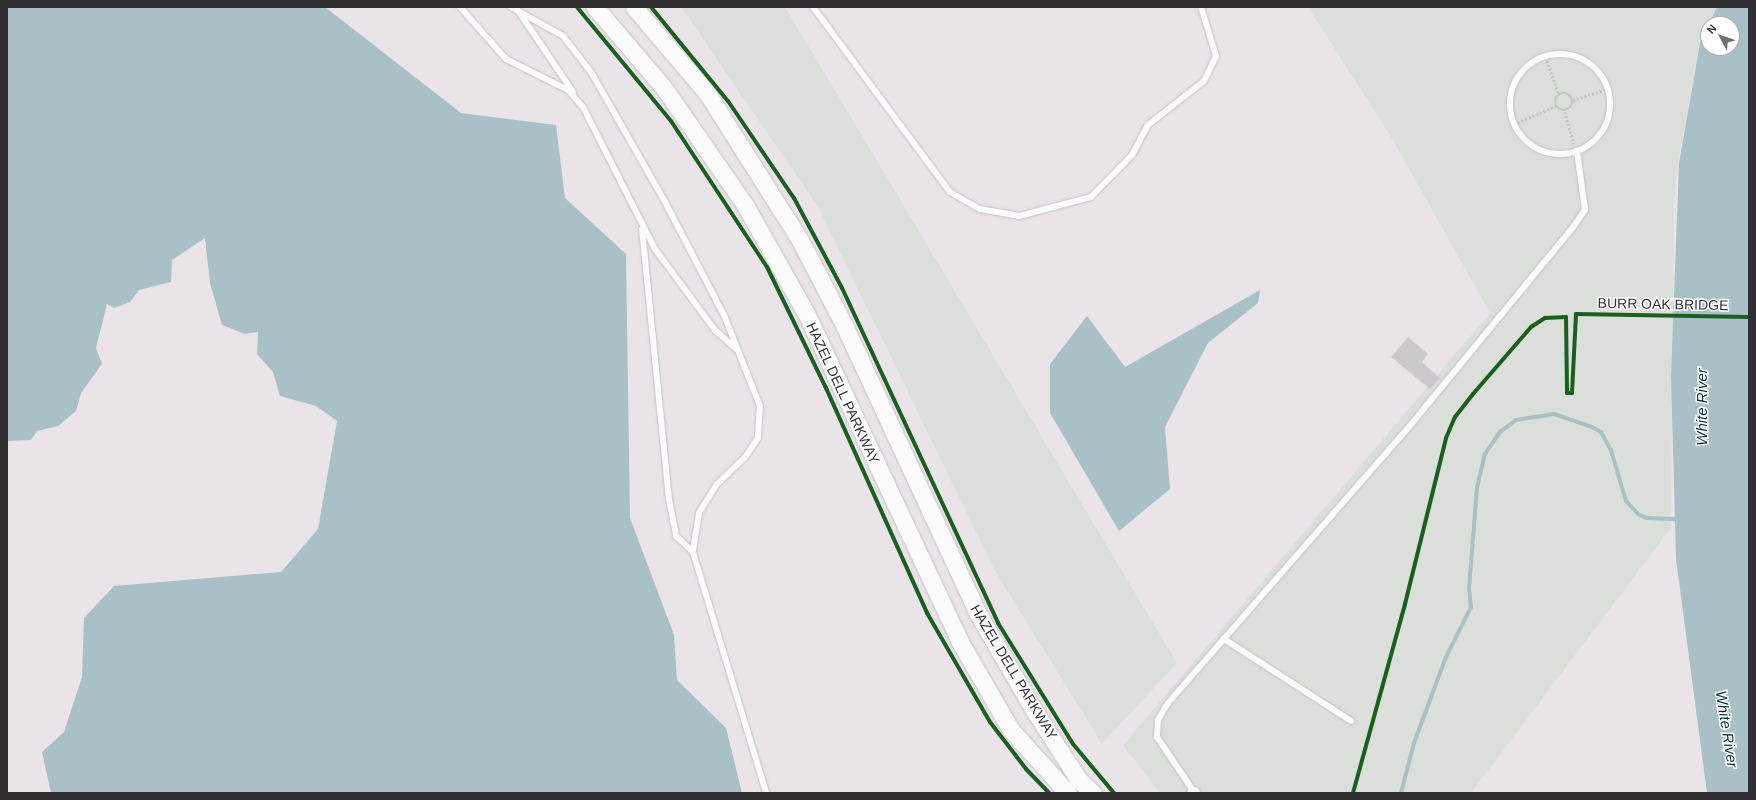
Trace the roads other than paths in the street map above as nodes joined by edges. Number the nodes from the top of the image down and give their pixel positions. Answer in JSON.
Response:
{"nodes":[{"id":1,"x":460,"y":7,"type":"edge"},
{"id":2,"x":595,"y":7,"type":"edge"},
{"id":3,"x":634,"y":7,"type":"edge"},
{"id":4,"x":813,"y":7,"type":"edge"},
{"id":5,"x":1201,"y":7,"type":"edge"},
{"id":6,"x":514,"y":8,"type":"edge"},
{"id":7,"x":583,"y":107,"type":"junction"},
{"id":8,"x":1576,"y":152,"type":"junction"},
{"id":9,"x":642,"y":225,"type":"junction"},
{"id":10,"x":738,"y":350,"type":"junction"},
{"id":11,"x":693,"y":552,"type":"junction"},
{"id":12,"x":1224,"y":638,"type":"junction"},
{"id":13,"x":1351,"y":721,"type":"dead end"},
{"id":14,"x":766,"y":793,"type":"edge"},
{"id":15,"x":1068,"y":793,"type":"edge"},
{"id":16,"x":1094,"y":793,"type":"edge"},
{"id":17,"x":1194,"y":793,"type":"edge"}],
"edges":[{"from":1,"to":7,"type":"lane"},
{"from":2,"to":15,"type":"main road","name":"HAZEL DELL PARKWAY"},
{"from":3,"to":16,"type":"main road","name":"HAZEL DELL PARKWAY"},
{"from":4,"to":5,"type":"lane"},
{"from":6,"to":7,"type":"lane"},
{"from":6,"to":10,"type":"lane"},
{"from":7,"to":9,"type":"lane"},
{"from":8,"to":8,"type":"lane"},
{"from":8,"to":12,"type":"lane"},
{"from":9,"to":10,"type":"lane"},
{"from":9,"to":11,"type":"lane"},
{"from":10,"to":11,"type":"lane"},
{"from":11,"to":14,"type":"lane"},
{"from":12,"to":13,"type":"lane"},
{"from":12,"to":17,"type":"lane"}]}
